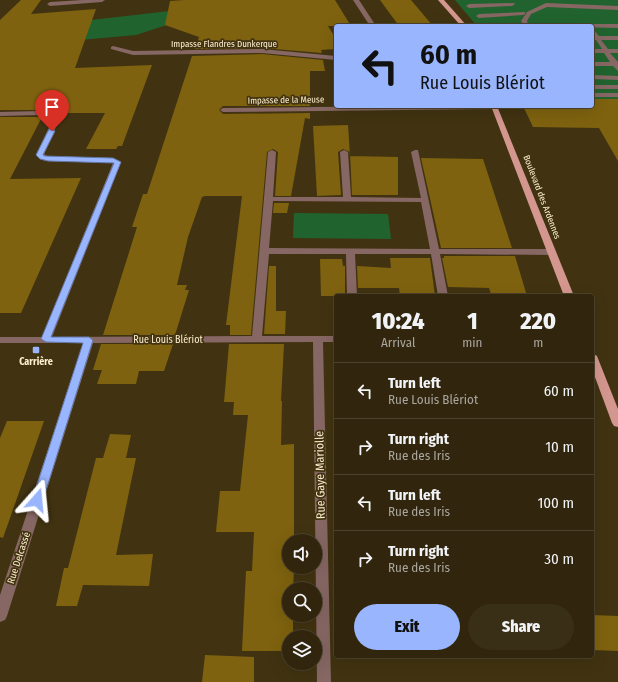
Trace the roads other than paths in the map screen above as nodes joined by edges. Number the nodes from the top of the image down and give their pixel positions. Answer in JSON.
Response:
{"nodes":[{"id":1,"x":102,"y":0,"type":"edge"},
{"id":2,"x":356,"y":0,"type":"edge"},
{"id":3,"x":441,"y":0,"type":"edge"},
{"id":4,"x":491,"y":0,"type":"edge"},
{"id":5,"x":540,"y":0,"type":"edge"},
{"id":6,"x":573,"y":0,"type":"edge"},
{"id":7,"x":510,"y":2,"type":"edge"},
{"id":8,"x":618,"y":2,"type":"edge"},
{"id":9,"x":50,"y":4,"type":"dead end"},
{"id":10,"x":548,"y":5,"type":"junction"},
{"id":11,"x":469,"y":6,"type":"junction"},
{"id":12,"x":579,"y":6,"type":"junction"},
{"id":13,"x":618,"y":8,"type":"edge"},
{"id":14,"x":518,"y":9,"type":"junction"},
{"id":15,"x":474,"y":11,"type":"junction"},
{"id":16,"x":479,"y":16,"type":"junction"},
{"id":17,"x":525,"y":16,"type":"junction"},
{"id":18,"x":533,"y":19,"type":"dead end"},
{"id":19,"x":373,"y":24,"type":"edge"},
{"id":20,"x":462,"y":24,"type":"edge"},
{"id":21,"x":487,"y":24,"type":"edge"},
{"id":22,"x":526,"y":24,"type":"edge"},
{"id":23,"x":618,"y":26,"type":"edge"},
{"id":24,"x":594,"y":27,"type":"edge"},
{"id":25,"x":595,"y":38,"type":"edge"},
{"id":26,"x":618,"y":38,"type":"edge"},
{"id":27,"x":113,"y":48,"type":"dead end"},
{"id":28,"x":594,"y":51,"type":"edge"},
{"id":29,"x":606,"y":51,"type":"junction"},
{"id":30,"x":618,"y":51,"type":"edge"},
{"id":31,"x":334,"y":58,"type":"edge"},
{"id":32,"x":594,"y":64,"type":"edge"},
{"id":33,"x":617,"y":66,"type":"edge"},
{"id":34,"x":594,"y":77,"type":"edge"},
{"id":35,"x":618,"y":78,"type":"edge"},
{"id":36,"x":594,"y":87,"type":"edge"},
{"id":37,"x":618,"y":87,"type":"edge"},
{"id":38,"x":594,"y":95,"type":"edge"},
{"id":39,"x":618,"y":95,"type":"edge"},
{"id":40,"x":358,"y":108,"type":"edge"},
{"id":41,"x":495,"y":108,"type":"edge"},
{"id":42,"x":223,"y":110,"type":"dead end"},
{"id":43,"x":0,"y":114,"type":"edge"},
{"id":44,"x":272,"y":152,"type":"dead end"},
{"id":45,"x":344,"y":152,"type":"dead end"},
{"id":46,"x":415,"y":152,"type":"dead end"},
{"id":47,"x":269,"y":200,"type":"junction"},
{"id":48,"x":347,"y":200,"type":"junction"},
{"id":49,"x":425,"y":200,"type":"junction"},
{"id":50,"x":264,"y":251,"type":"junction"},
{"id":51,"x":350,"y":252,"type":"junction"},
{"id":52,"x":434,"y":252,"type":"junction"},
{"id":53,"x":551,"y":252,"type":"junction"},
{"id":54,"x":352,"y":294,"type":"edge"},
{"id":55,"x":443,"y":294,"type":"edge"},
{"id":56,"x":567,"y":294,"type":"edge"},
{"id":57,"x":46,"y":339,"type":"junction"},
{"id":58,"x":256,"y":339,"type":"junction"},
{"id":59,"x":318,"y":339,"type":"junction"},
{"id":60,"x":334,"y":339,"type":"edge"},
{"id":61,"x":0,"y":340,"type":"edge"},
{"id":62,"x":89,"y":340,"type":"junction"},
{"id":63,"x":594,"y":361,"type":"edge"},
{"id":64,"x":618,"y":423,"type":"edge"},
{"id":65,"x":0,"y":616,"type":"edge"},
{"id":66,"x":324,"y":682,"type":"edge"}],
"edges":[{"from":1,"to":9,"type":"street"},
{"from":2,"to":19,"type":"street"},
{"from":3,"to":20,"type":"main road"},
{"from":4,"to":11,"type":"street"},
{"from":5,"to":10,"type":"street"},
{"from":6,"to":12,"type":"street"},
{"from":7,"to":11,"type":"street"},
{"from":7,"to":14,"type":"street"},
{"from":8,"to":12,"type":"street"},
{"from":10,"to":12,"type":"street"},
{"from":10,"to":17,"type":"street"},
{"from":11,"to":15,"type":"street"},
{"from":12,"to":13,"type":"street"},
{"from":14,"to":15,"type":"street"},
{"from":14,"to":17,"type":"street"},
{"from":15,"to":16,"type":"street"},
{"from":16,"to":17,"type":"street"},
{"from":16,"to":21,"type":"street"},
{"from":17,"to":18,"type":"street"},
{"from":17,"to":22,"type":"street"},
{"from":23,"to":24,"type":"street"},
{"from":25,"to":26,"type":"street"},
{"from":25,"to":29,"type":"street"},
{"from":27,"to":31,"type":"street","name":"Impasse Flandres Dunkerque"},
{"from":28,"to":29,"type":"street"},
{"from":29,"to":30,"type":"street"},
{"from":29,"to":33,"type":"street"},
{"from":32,"to":33,"type":"street"},
{"from":34,"to":35,"type":"street"},
{"from":36,"to":37,"type":"street"},
{"from":38,"to":39,"type":"street"},
{"from":40,"to":42,"type":"street","name":"Impasse de la Meuse"},
{"from":41,"to":53,"type":"main road","name":"Boulevard des Ardennes"},
{"from":43,"to":57,"type":"street"},
{"from":44,"to":47,"type":"street"},
{"from":45,"to":48,"type":"street"},
{"from":46,"to":49,"type":"street"},
{"from":47,"to":48,"type":"street"},
{"from":47,"to":50,"type":"street"},
{"from":48,"to":49,"type":"street"},
{"from":49,"to":52,"type":"street"},
{"from":50,"to":51,"type":"street"},
{"from":50,"to":58,"type":"street"},
{"from":51,"to":52,"type":"street"},
{"from":51,"to":54,"type":"street"},
{"from":52,"to":53,"type":"street"},
{"from":52,"to":55,"type":"street"},
{"from":53,"to":56,"type":"main road","name":"Boulevard des Ardennes"},
{"from":57,"to":61,"type":"street","name":"Rue Louis Blériot"},
{"from":57,"to":62,"type":"street","name":"Rue Louis Blériot"},
{"from":58,"to":59,"type":"street","name":"Rue Louis Blériot"},
{"from":58,"to":62,"type":"street","name":"Rue Louis Blériot"},
{"from":59,"to":60,"type":"street","name":"Rue Louis Blériot"},
{"from":59,"to":66,"type":"street","name":"Rue Gaye Mariolle"},
{"from":62,"to":65,"type":"street","name":"Rue Delcassé"},
{"from":63,"to":64,"type":"main road"}]}
